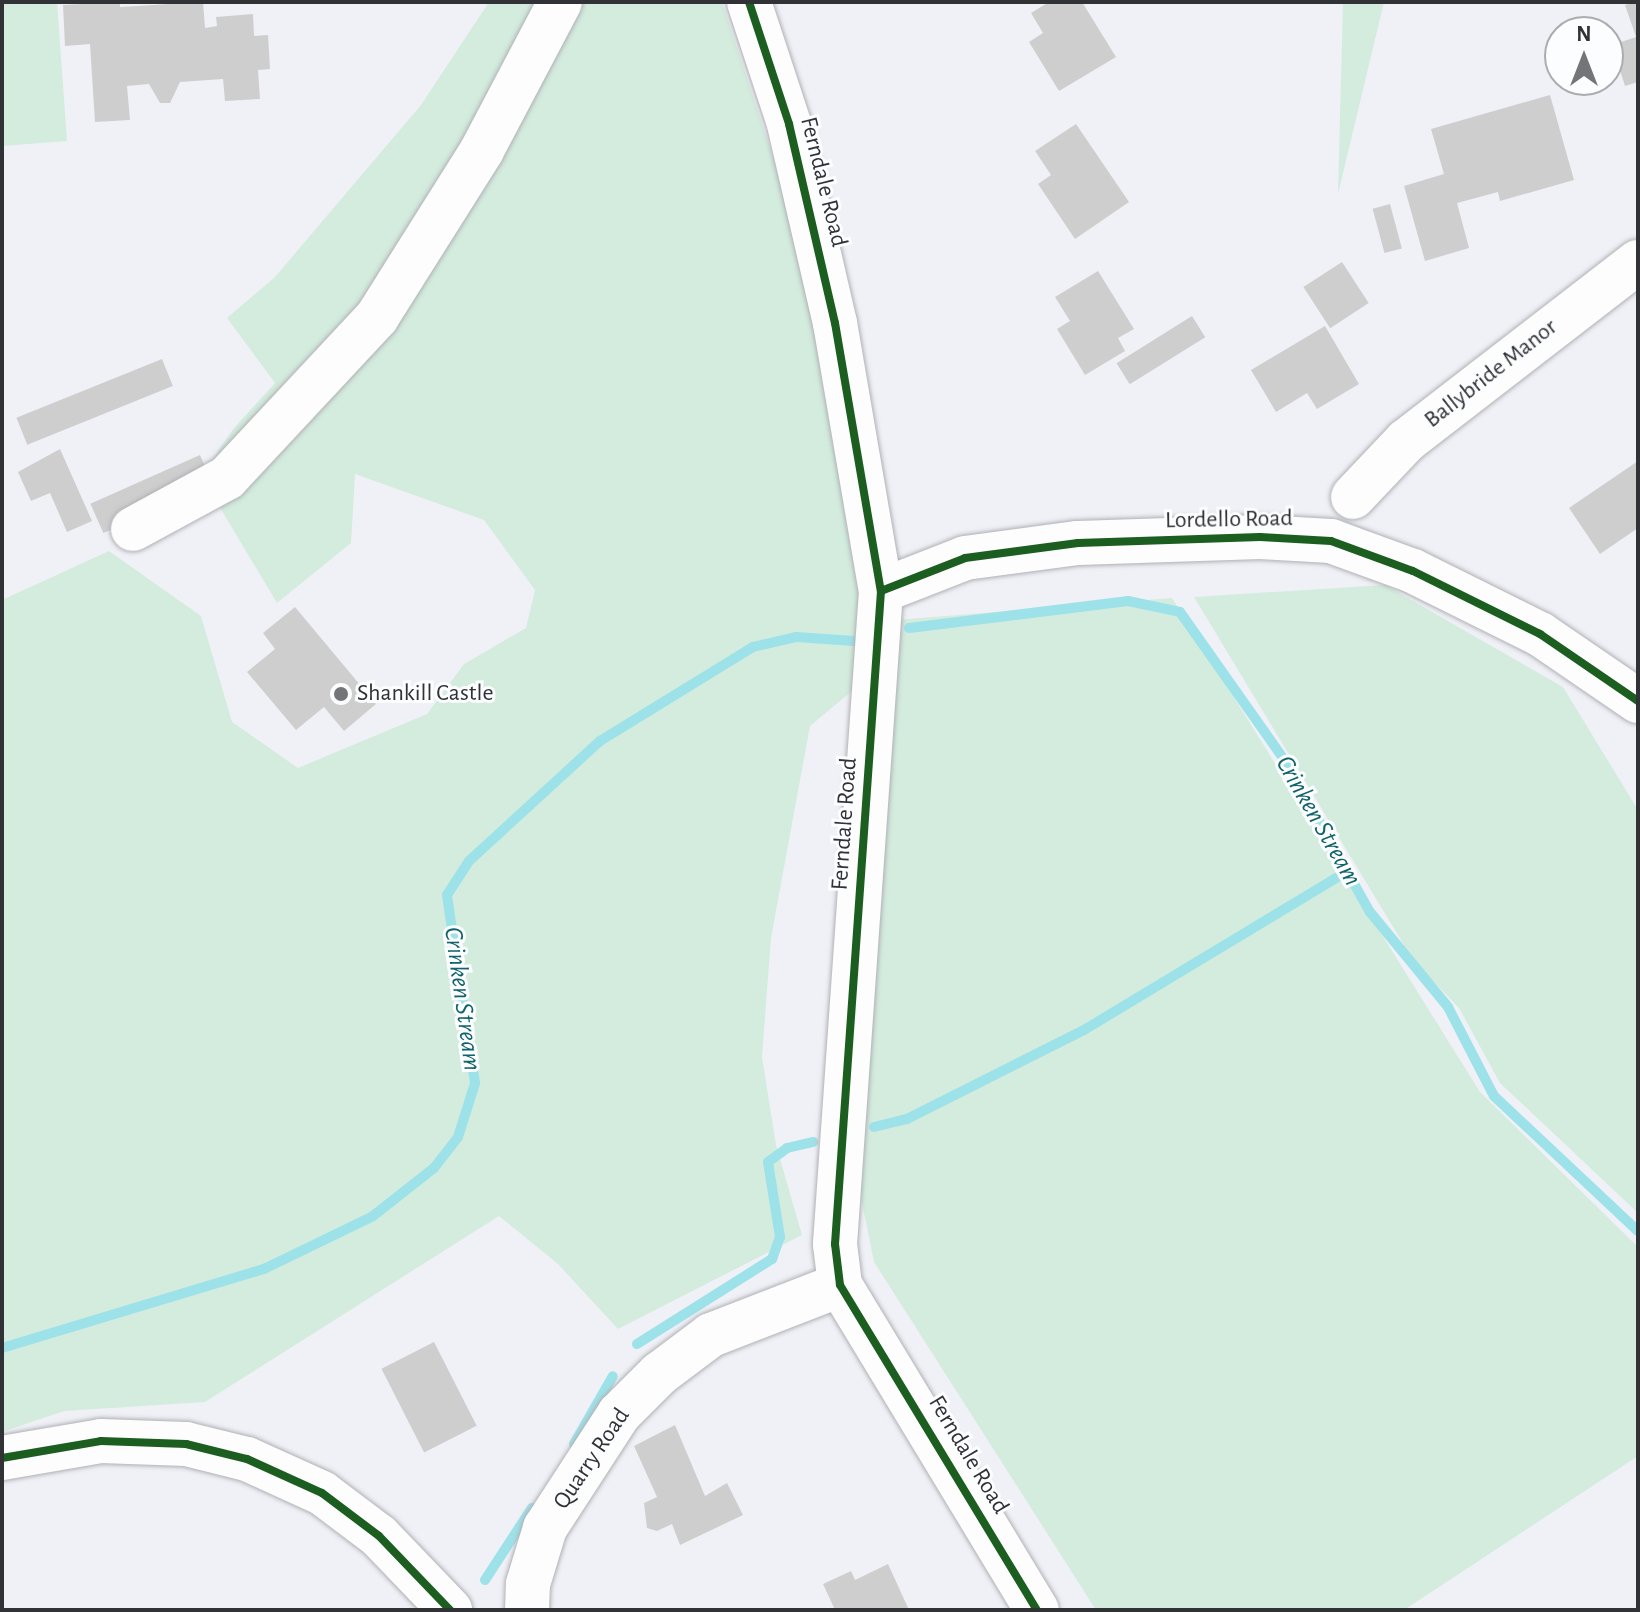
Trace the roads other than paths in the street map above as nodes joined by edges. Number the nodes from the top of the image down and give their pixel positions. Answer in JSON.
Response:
{"nodes":[{"id":1,"x":560,"y":2,"type":"edge"},
{"id":2,"x":749,"y":2,"type":"edge"},
{"id":3,"x":1638,"y":262,"type":"edge"},
{"id":4,"x":1353,"y":497,"type":"dead end"},
{"id":5,"x":133,"y":529,"type":"dead end"},
{"id":6,"x":881,"y":591,"type":"junction"},
{"id":7,"x":1638,"y":701,"type":"edge"},
{"id":8,"x":840,"y":1285,"type":"junction"},
{"id":9,"x":2,"y":1458,"type":"edge"},
{"id":10,"x":450,"y":1610,"type":"edge"},
{"id":11,"x":527,"y":1610,"type":"edge"},
{"id":12,"x":1037,"y":1610,"type":"edge"}],
"edges":[{"from":1,"to":5,"type":"street"},
{"from":2,"to":6,"type":"street","name":"Ferndale Road"},
{"from":3,"to":4,"type":"street","name":"Ballybride Manor"},
{"from":6,"to":7,"type":"street","name":"Lordello Road"},
{"from":6,"to":8,"type":"street","name":"Ferndale Road"},
{"from":8,"to":11,"type":"street","name":"Quarry Road"},
{"from":8,"to":12,"type":"street","name":"Ferndale Road"},
{"from":9,"to":10,"type":"street"}]}
